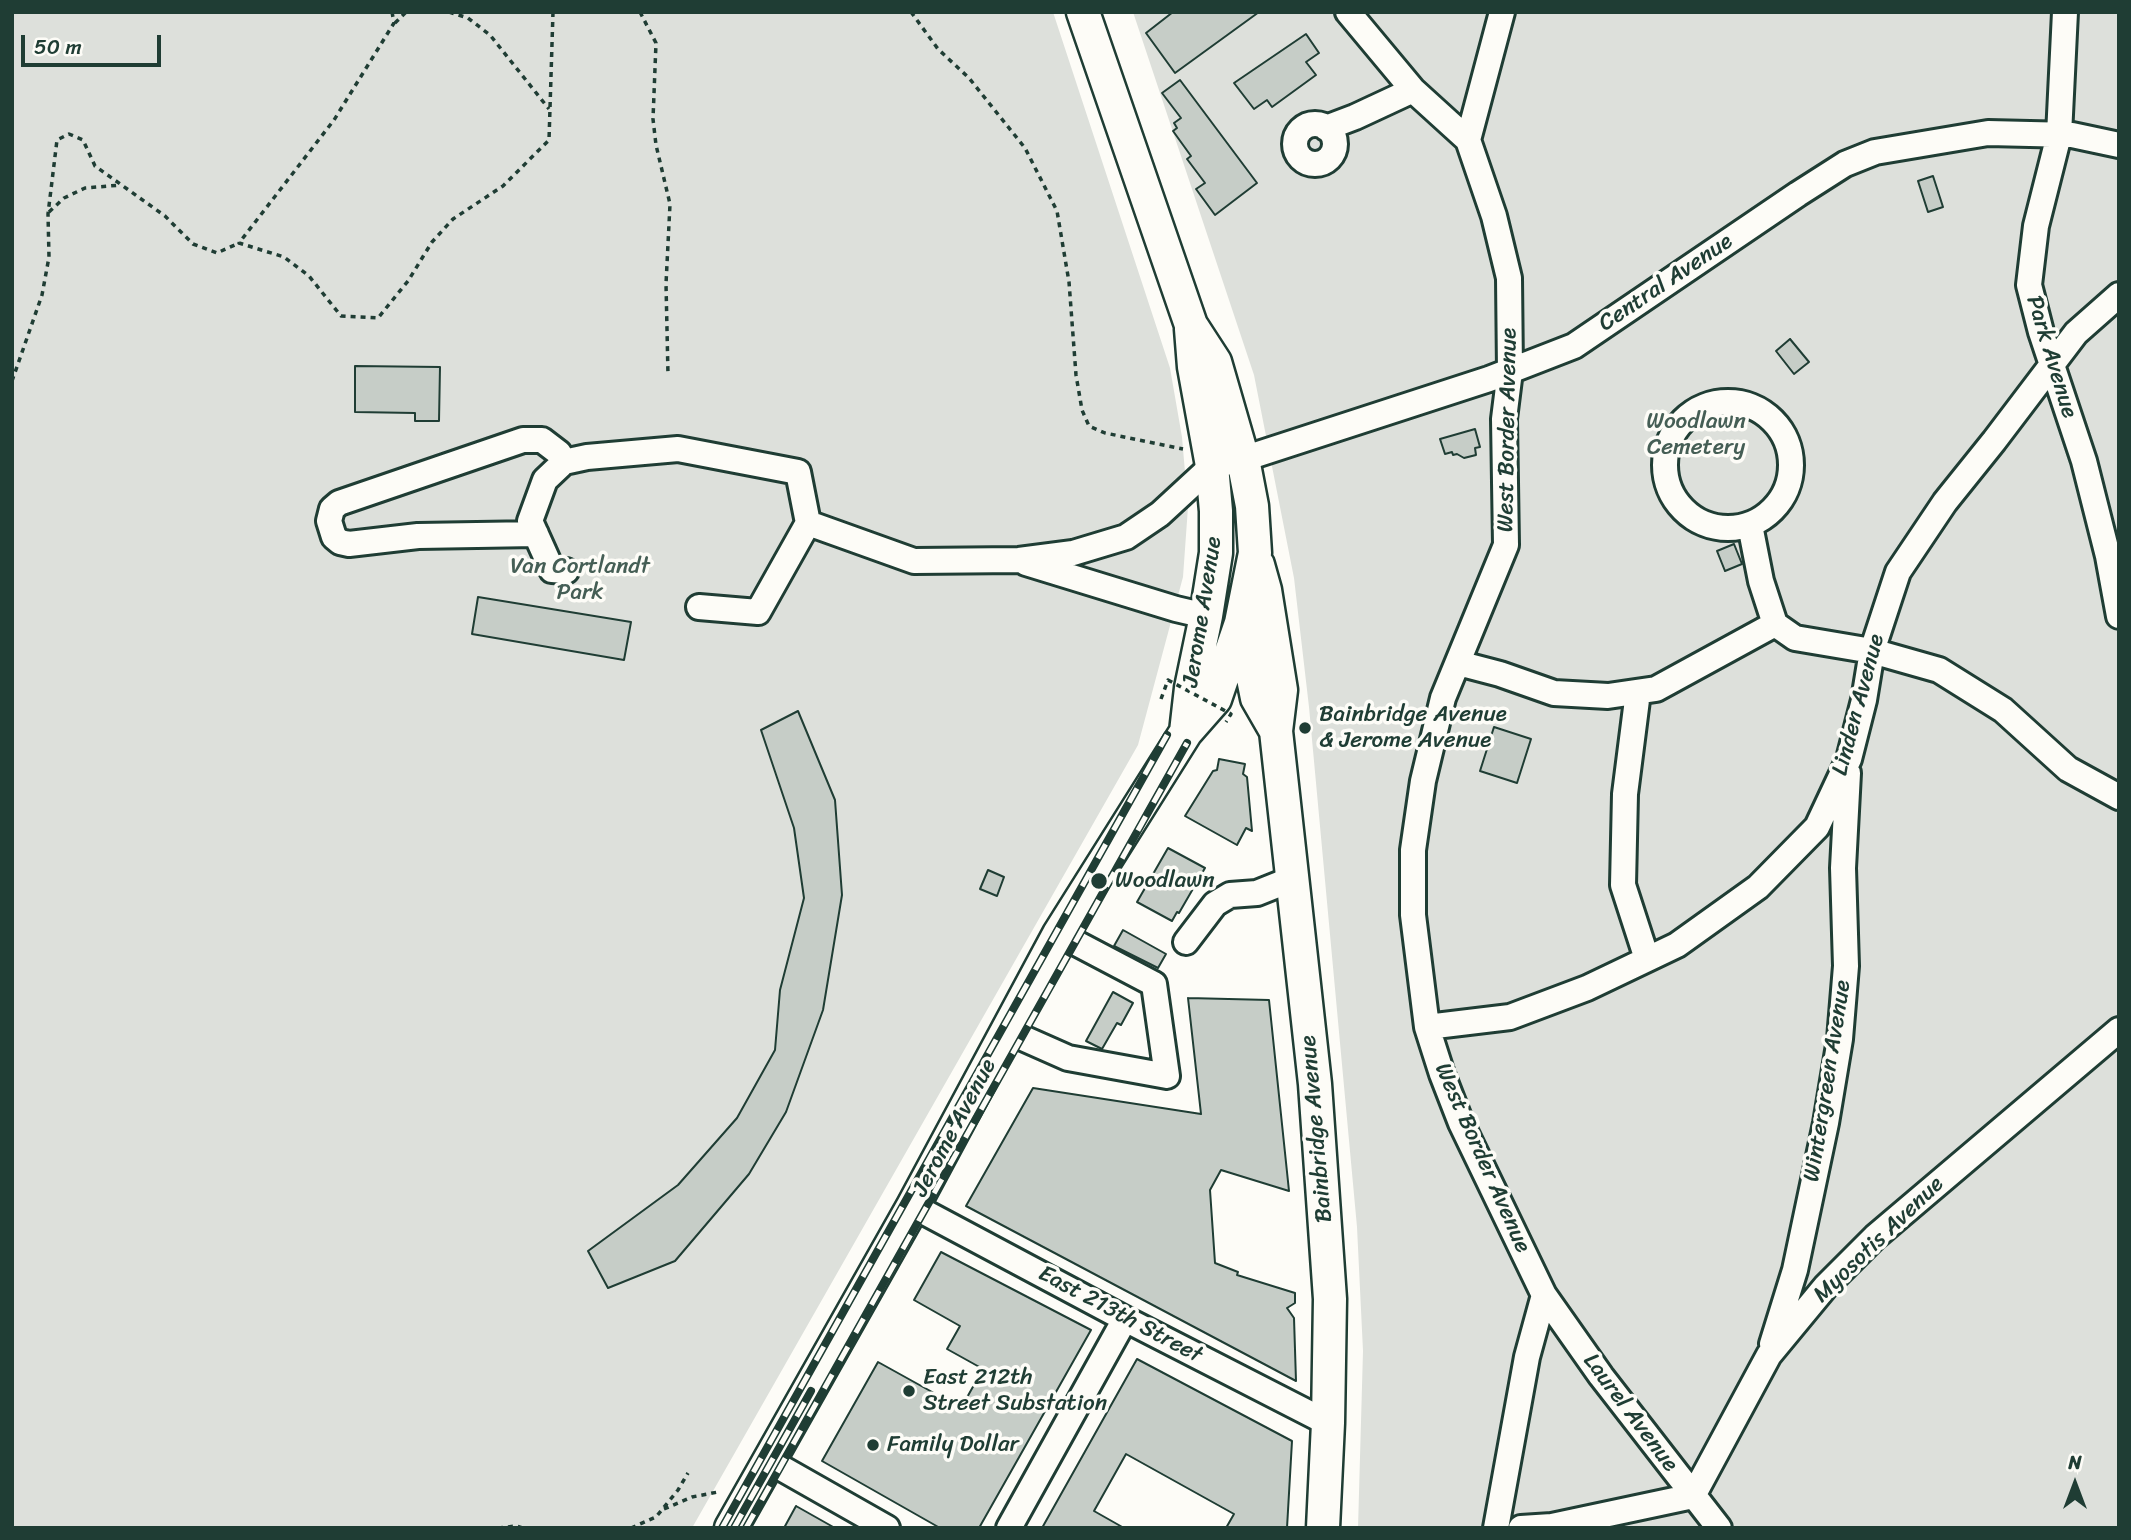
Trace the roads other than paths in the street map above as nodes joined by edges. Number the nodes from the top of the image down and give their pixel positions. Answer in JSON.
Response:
{"nodes":[{"id":1,"x":1083,"y":12,"type":"edge"},
{"id":2,"x":1348,"y":12,"type":"edge"},
{"id":3,"x":1502,"y":12,"type":"edge"},
{"id":4,"x":2065,"y":12,"type":"edge"},
{"id":5,"x":1413,"y":90,"type":"junction"},
{"id":6,"x":1326,"y":128,"type":"dead end"},
{"id":7,"x":2059,"y":135,"type":"junction"},
{"id":8,"x":1468,"y":140,"type":"junction"},
{"id":9,"x":2119,"y":145,"type":"edge"},
{"id":10,"x":2119,"y":295,"type":"edge"},
{"id":11,"x":1191,"y":325,"type":"junction"},
{"id":12,"x":2052,"y":364,"type":"junction"},
{"id":13,"x":1510,"y":370,"type":"junction"},
{"id":14,"x":1243,"y":459,"type":"junction"},
{"id":15,"x":564,"y":462,"type":"junction"},
{"id":16,"x":1212,"y":466,"type":"junction"},
{"id":17,"x":808,"y":523,"type":"junction"},
{"id":18,"x":1750,"y":525,"type":"junction"},
{"id":19,"x":536,"y":534,"type":"junction"},
{"id":20,"x":1255,"y":553,"type":"junction"},
{"id":21,"x":1019,"y":560,"type":"junction"},
{"id":22,"x":566,"y":571,"type":"dead end"},
{"id":23,"x":699,"y":607,"type":"dead end"},
{"id":24,"x":1206,"y":616,"type":"junction"},
{"id":25,"x":2119,"y":616,"type":"edge"},
{"id":26,"x":1241,"y":623,"type":"junction"},
{"id":27,"x":1775,"y":624,"type":"junction"},
{"id":28,"x":1872,"y":651,"type":"junction"},
{"id":29,"x":1458,"y":663,"type":"junction"},
{"id":30,"x":1638,"y":692,"type":"junction"},
{"id":31,"x":1276,"y":731,"type":"junction"},
{"id":32,"x":1185,"y":732,"type":"junction"},
{"id":33,"x":1849,"y":759,"type":"junction"},
{"id":34,"x":2119,"y":797,"type":"edge"},
{"id":35,"x":1293,"y":879,"type":"junction"},
{"id":36,"x":1059,"y":934,"type":"junction"},
{"id":37,"x":1186,"y":942,"type":"dead end"},
{"id":38,"x":1647,"y":959,"type":"junction"},
{"id":39,"x":1427,"y":1027,"type":"junction"},
{"id":40,"x":2119,"y":1030,"type":"edge"},
{"id":41,"x":1007,"y":1031,"type":"junction"},
{"id":42,"x":913,"y":1206,"type":"junction"},
{"id":43,"x":1545,"y":1295,"type":"junction"},
{"id":44,"x":1125,"y":1319,"type":"junction"},
{"id":45,"x":1769,"y":1355,"type":"junction"},
{"id":46,"x":1328,"y":1423,"type":"junction"},
{"id":47,"x":769,"y":1461,"type":"junction"},
{"id":48,"x":1693,"y":1496,"type":"junction"},
{"id":49,"x":731,"y":1528,"type":"edge"},
{"id":50,"x":887,"y":1528,"type":"edge"},
{"id":51,"x":1009,"y":1528,"type":"edge"},
{"id":52,"x":1324,"y":1528,"type":"edge"},
{"id":53,"x":1496,"y":1528,"type":"edge"},
{"id":54,"x":1521,"y":1528,"type":"edge"},
{"id":55,"x":1719,"y":1528,"type":"edge"}],
"edges":[{"from":1,"to":11,"type":"main road","name":"Jerome Avenue"},
{"from":2,"to":5,"type":"street","name":"West Border Avenue"},
{"from":3,"to":8,"type":"street"},
{"from":4,"to":7,"type":"street","name":"Park Avenue"},
{"from":5,"to":6,"type":"street"},
{"from":5,"to":8,"type":"street","name":"West Border Avenue"},
{"from":7,"to":9,"type":"street","name":"Central Avenue"},
{"from":7,"to":12,"type":"street","name":"Park Avenue"},
{"from":7,"to":13,"type":"street","name":"Central Avenue"},
{"from":8,"to":13,"type":"street","name":"West Border Avenue"},
{"from":10,"to":12,"type":"street","name":"Linden Avenue"},
{"from":11,"to":14,"type":"main road","name":"Jerome Avenue"},
{"from":11,"to":16,"type":"main road","name":"Jerome Avenue"},
{"from":12,"to":25,"type":"street","name":"Park Avenue"},
{"from":12,"to":28,"type":"street","name":"Linden Avenue"},
{"from":13,"to":14,"type":"street","name":"Central Avenue"},
{"from":13,"to":29,"type":"street","name":"West Border Avenue"},
{"from":14,"to":16,"type":"street","name":"Central Avenue"},
{"from":14,"to":20,"type":"main road","name":"Jerome Avenue"},
{"from":15,"to":17,"type":"street"},
{"from":15,"to":19,"type":"street"},
{"from":15,"to":19,"type":"street"},
{"from":16,"to":21,"type":"street"},
{"from":16,"to":24,"type":"main road","name":"Jerome Avenue"},
{"from":17,"to":21,"type":"street"},
{"from":17,"to":23,"type":"street"},
{"from":18,"to":18,"type":"street"},
{"from":18,"to":27,"type":"street"},
{"from":19,"to":22,"type":"street"},
{"from":20,"to":26,"type":"main road","name":"Jerome Avenue"},
{"from":20,"to":31,"type":"main road","name":"Bainbridge Avenue"},
{"from":21,"to":24,"type":"street"},
{"from":24,"to":26,"type":"main road"},
{"from":24,"to":32,"type":"main road","name":"Jerome Avenue"},
{"from":26,"to":31,"type":"main road","name":"Bainbridge Avenue"},
{"from":26,"to":32,"type":"main road","name":"Jerome Avenue"},
{"from":27,"to":28,"type":"street"},
{"from":27,"to":30,"type":"street"},
{"from":28,"to":33,"type":"street","name":"Linden Avenue"},
{"from":28,"to":34,"type":"street"},
{"from":29,"to":30,"type":"street"},
{"from":29,"to":39,"type":"street","name":"West Border Avenue"},
{"from":30,"to":38,"type":"street"},
{"from":31,"to":35,"type":"main road","name":"Bainbridge Avenue"},
{"from":32,"to":36,"type":"main road","name":"Jerome Avenue"},
{"from":33,"to":38,"type":"street","name":"Linden Avenue"},
{"from":33,"to":45,"type":"street","name":"Wintergreen Avenue"},
{"from":35,"to":37,"type":"street"},
{"from":35,"to":46,"type":"main road","name":"Bainbridge Avenue"},
{"from":36,"to":41,"type":"main road","name":"Jerome Avenue"},
{"from":36,"to":41,"type":"street"},
{"from":38,"to":39,"type":"street","name":"Linden Avenue"},
{"from":39,"to":43,"type":"street","name":"West Border Avenue"},
{"from":40,"to":45,"type":"street","name":"Myosotis Avenue"},
{"from":41,"to":42,"type":"main road","name":"Jerome Avenue"},
{"from":42,"to":44,"type":"street","name":"East 213th Street"},
{"from":42,"to":47,"type":"main road","name":"Jerome Avenue"},
{"from":43,"to":48,"type":"street","name":"Laurel Avenue"},
{"from":43,"to":53,"type":"street"},
{"from":44,"to":46,"type":"street","name":"East 213th Street"},
{"from":44,"to":51,"type":"street"},
{"from":45,"to":48,"type":"street","name":"Myosotis Avenue"},
{"from":46,"to":52,"type":"main road","name":"Bainbridge Avenue"},
{"from":47,"to":49,"type":"main road","name":"Jerome Avenue"},
{"from":47,"to":50,"type":"street"},
{"from":48,"to":54,"type":"street"},
{"from":48,"to":55,"type":"street","name":"Laurel Avenue"}]}
